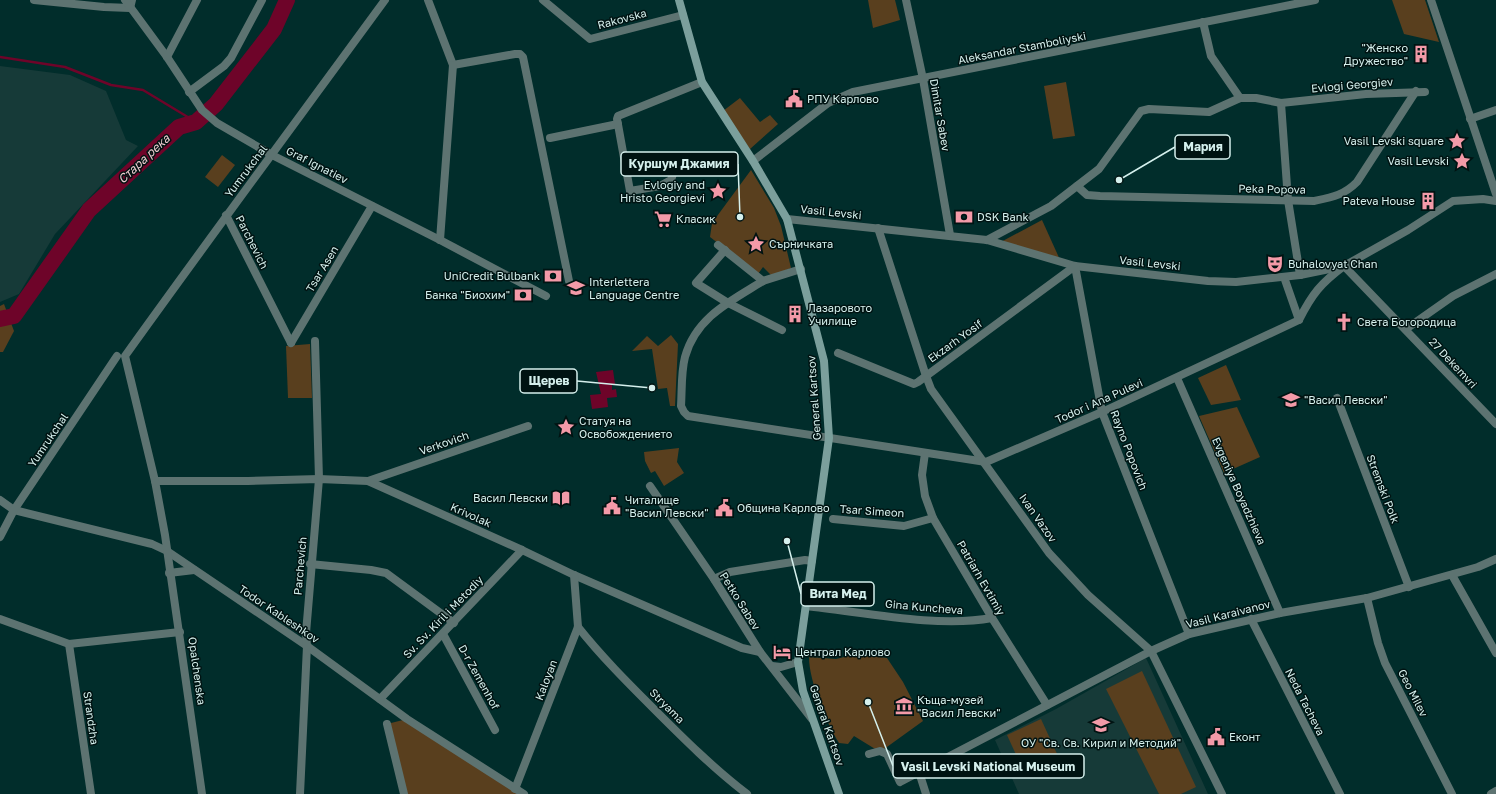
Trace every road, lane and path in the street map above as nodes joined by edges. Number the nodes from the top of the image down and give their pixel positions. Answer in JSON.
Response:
{"nodes":[{"id":1,"x":34,"y":0,"type":"edge"},
{"id":2,"x":125,"y":0,"type":"edge"},
{"id":3,"x":197,"y":0,"type":"edge"},
{"id":4,"x":262,"y":0,"type":"edge"},
{"id":5,"x":384,"y":0,"type":"edge"},
{"id":6,"x":428,"y":0,"type":"edge"},
{"id":7,"x":543,"y":0,"type":"edge"},
{"id":8,"x":679,"y":0,"type":"edge"},
{"id":9,"x":906,"y":0,"type":"edge"},
{"id":10,"x":1315,"y":0,"type":"edge"},
{"id":11,"x":1430,"y":0,"type":"edge"},
{"id":12,"x":131,"y":4,"type":"edge"},
{"id":13,"x":683,"y":15,"type":"junction"},
{"id":14,"x":1203,"y":22,"type":"junction"},
{"id":15,"x":167,"y":57,"type":"junction"},
{"id":16,"x":453,"y":66,"type":"junction"},
{"id":17,"x":923,"y":79,"type":"junction"},
{"id":18,"x":702,"y":82,"type":"junction"},
{"id":19,"x":189,"y":92,"type":"junction"},
{"id":20,"x":1416,"y":92,"type":"junction"},
{"id":21,"x":1425,"y":92,"type":"dead end"},
{"id":22,"x":1240,"y":98,"type":"junction"},
{"id":23,"x":1281,"y":103,"type":"junction"},
{"id":24,"x":1496,"y":110,"type":"edge"},
{"id":25,"x":1470,"y":119,"type":"junction"},
{"id":26,"x":618,"y":124,"type":"junction"},
{"id":27,"x":550,"y":138,"type":"dead end"},
{"id":28,"x":272,"y":155,"type":"junction"},
{"id":29,"x":670,"y":157,"type":"dead end"},
{"id":30,"x":753,"y":161,"type":"junction"},
{"id":31,"x":1077,"y":186,"type":"junction"},
{"id":32,"x":1496,"y":194,"type":"edge"},
{"id":33,"x":1288,"y":200,"type":"junction"},
{"id":34,"x":1496,"y":201,"type":"edge"},
{"id":35,"x":372,"y":206,"type":"junction"},
{"id":36,"x":226,"y":215,"type":"junction"},
{"id":37,"x":787,"y":219,"type":"junction"},
{"id":38,"x":878,"y":228,"type":"junction"},
{"id":39,"x":950,"y":235,"type":"junction"},
{"id":40,"x":440,"y":240,"type":"junction"},
{"id":41,"x":987,"y":240,"type":"junction"},
{"id":42,"x":718,"y":245,"type":"dead end"},
{"id":43,"x":725,"y":250,"type":"junction"},
{"id":44,"x":1075,"y":266,"type":"junction"},
{"id":45,"x":1344,"y":266,"type":"junction"},
{"id":46,"x":801,"y":269,"type":"junction"},
{"id":47,"x":1496,"y":274,"type":"edge"},
{"id":48,"x":1300,"y":275,"type":"junction"},
{"id":49,"x":1284,"y":276,"type":"junction"},
{"id":50,"x":569,"y":281,"type":"dead end"},
{"id":51,"x":763,"y":282,"type":"junction"},
{"id":52,"x":546,"y":296,"type":"dead end"},
{"id":53,"x":728,"y":303,"type":"junction"},
{"id":54,"x":1299,"y":320,"type":"junction"},
{"id":55,"x":1406,"y":329,"type":"junction"},
{"id":56,"x":782,"y":330,"type":"dead end"},
{"id":57,"x":316,"y":341,"type":"dead end"},
{"id":58,"x":291,"y":343,"type":"joint"},
{"id":59,"x":838,"y":352,"type":"dead end"},
{"id":60,"x":121,"y":356,"type":"junction"},
{"id":61,"x":926,"y":376,"type":"junction"},
{"id":62,"x":1177,"y":378,"type":"junction"},
{"id":63,"x":1337,"y":398,"type":"dead end"},
{"id":64,"x":1102,"y":412,"type":"junction"},
{"id":65,"x":1496,"y":424,"type":"edge"},
{"id":66,"x":528,"y":426,"type":"dead end"},
{"id":67,"x":829,"y":438,"type":"junction"},
{"id":68,"x":926,"y":453,"type":"junction"},
{"id":69,"x":986,"y":462,"type":"junction"},
{"id":70,"x":319,"y":479,"type":"junction"},
{"id":71,"x":155,"y":481,"type":"junction"},
{"id":72,"x":368,"y":481,"type":"junction"},
{"id":73,"x":650,"y":486,"type":"dead end"},
{"id":74,"x":0,"y":500,"type":"edge"},
{"id":75,"x":14,"y":510,"type":"junction"},
{"id":76,"x":933,"y":518,"type":"junction"},
{"id":77,"x":833,"y":519,"type":"dead end"},
{"id":78,"x":0,"y":538,"type":"edge"},
{"id":79,"x":522,"y":550,"type":"junction"},
{"id":80,"x":167,"y":551,"type":"junction"},
{"id":81,"x":1496,"y":559,"type":"edge"},
{"id":82,"x":812,"y":561,"type":"junction"},
{"id":83,"x":310,"y":564,"type":"junction"},
{"id":84,"x":194,"y":570,"type":"junction"},
{"id":85,"x":169,"y":573,"type":"junction"},
{"id":86,"x":574,"y":575,"type":"junction"},
{"id":87,"x":1452,"y":575,"type":"junction"},
{"id":88,"x":714,"y":579,"type":"junction"},
{"id":89,"x":1409,"y":587,"type":"junction"},
{"id":90,"x":1367,"y":598,"type":"junction"},
{"id":91,"x":806,"y":606,"type":"junction"},
{"id":92,"x":1280,"y":613,"type":"junction"},
{"id":93,"x":992,"y":618,"type":"junction"},
{"id":94,"x":1250,"y":619,"type":"junction"},
{"id":95,"x":0,"y":620,"type":"edge"},
{"id":96,"x":454,"y":623,"type":"junction"},
{"id":97,"x":578,"y":627,"type":"junction"},
{"id":98,"x":180,"y":632,"type":"junction"},
{"id":99,"x":443,"y":634,"type":"junction"},
{"id":100,"x":1189,"y":634,"type":"junction"},
{"id":101,"x":69,"y":644,"type":"junction"},
{"id":102,"x":307,"y":646,"type":"junction"},
{"id":103,"x":1151,"y":651,"type":"junction"},
{"id":104,"x":760,"y":652,"type":"junction"},
{"id":105,"x":1496,"y":653,"type":"edge"},
{"id":106,"x":798,"y":662,"type":"junction"},
{"id":107,"x":772,"y":666,"type":"junction"},
{"id":108,"x":380,"y":699,"type":"junction"},
{"id":109,"x":1047,"y":705,"type":"junction"},
{"id":110,"x":387,"y":724,"type":"dead end"},
{"id":111,"x":816,"y":725,"type":"junction"},
{"id":112,"x":495,"y":730,"type":"dead end"},
{"id":113,"x":869,"y":754,"type":"dead end"},
{"id":114,"x":920,"y":772,"type":"junction"},
{"id":115,"x":515,"y":789,"type":"junction"},
{"id":116,"x":1496,"y":791,"type":"edge"},
{"id":117,"x":91,"y":794,"type":"edge"},
{"id":118,"x":202,"y":794,"type":"edge"},
{"id":119,"x":300,"y":794,"type":"edge"},
{"id":120,"x":404,"y":794,"type":"edge"},
{"id":121,"x":523,"y":794,"type":"edge"},
{"id":122,"x":747,"y":794,"type":"edge"},
{"id":123,"x":839,"y":794,"type":"edge"},
{"id":124,"x":926,"y":794,"type":"edge"},
{"id":125,"x":1222,"y":794,"type":"edge"},
{"id":126,"x":1340,"y":794,"type":"edge"},
{"id":127,"x":1452,"y":794,"type":"edge"},
{"id":128,"x":1491,"y":794,"type":"edge"}],
"edges":[{"from":1,"to":12,"type":"street"},
{"from":2,"to":12,"type":"street","name":"Graf Ignatiev"},
{"from":3,"to":15,"type":"street"},
{"from":4,"to":19,"type":"street"},
{"from":5,"to":28,"type":"street","name":"Yumrukchal"},
{"from":6,"to":16,"type":"street"},
{"from":7,"to":13,"type":"street","name":"Rakovska"},
{"from":8,"to":13,"type":"main road","name":"General Kartsov"},
{"from":9,"to":17,"type":"street","name":"Dimitar Sabev"},
{"from":10,"to":14,"type":"street","name":"Aleksandar Stamboliyski"},
{"from":11,"to":25,"type":"street"},
{"from":12,"to":15,"type":"street","name":"Graf Ignatiev"},
{"from":13,"to":18,"type":"main road","name":"General Kartsov"},
{"from":14,"to":17,"type":"street","name":"Aleksandar Stamboliyski"},
{"from":14,"to":22,"type":"street"},
{"from":15,"to":19,"type":"street","name":"Graf Ignatiev"},
{"from":16,"to":40,"type":"street"},
{"from":16,"to":50,"type":"street"},
{"from":17,"to":30,"type":"street","name":"Aleksandar Stamboliyski"},
{"from":17,"to":39,"type":"street","name":"Dimitar Sabev"},
{"from":18,"to":26,"type":"street"},
{"from":18,"to":30,"type":"main road","name":"General Kartsov"},
{"from":19,"to":28,"type":"street","name":"Graf Ignatiev"},
{"from":20,"to":21,"type":"street","name":"Evlogi Georgiev"},
{"from":20,"to":23,"type":"street","name":"Evlogi Georgiev"},
{"from":20,"to":33,"type":"street","name":"Peka Popova"},
{"from":22,"to":23,"type":"street","name":"Evlogi Georgiev"},
{"from":22,"to":31,"type":"street","name":"Evlogi Georgiev"},
{"from":23,"to":33,"type":"street"},
{"from":24,"to":25,"type":"street"},
{"from":25,"to":32,"type":"street"},
{"from":26,"to":27,"type":"street"},
{"from":26,"to":29,"type":"street"},
{"from":28,"to":35,"type":"street","name":"Graf Ignatiev"},
{"from":28,"to":36,"type":"street","name":"Yumrukchal"},
{"from":30,"to":37,"type":"main road","name":"General Kartsov"},
{"from":31,"to":33,"type":"street","name":"Peka Popova"},
{"from":31,"to":41,"type":"street","name":"Evlogi Georgiev"},
{"from":33,"to":48,"type":"street"},
{"from":34,"to":45,"type":"street","name":"Vasil Levski"},
{"from":35,"to":40,"type":"street","name":"Graf Ignatiev"},
{"from":35,"to":58,"type":"street","name":"Tsar Asen"},
{"from":36,"to":58,"type":"street","name":"Parchevich"},
{"from":36,"to":60,"type":"street","name":"Yumrukchal"},
{"from":37,"to":38,"type":"street","name":"Vasil Levski"},
{"from":37,"to":46,"type":"main road","name":"General Kartsov"},
{"from":38,"to":39,"type":"street","name":"Vasil Levski"},
{"from":38,"to":61,"type":"street","name":"Ivan Vazov"},
{"from":39,"to":41,"type":"street","name":"Vasil Levski"},
{"from":40,"to":52,"type":"street","name":"Graf Ignatiev"},
{"from":41,"to":44,"type":"street","name":"Vasil Levski"},
{"from":42,"to":43,"type":"street"},
{"from":43,"to":51,"type":"street"},
{"from":43,"to":53,"type":"street"},
{"from":44,"to":49,"type":"street","name":"Vasil Levski"},
{"from":44,"to":61,"type":"street","name":"Ekzarh Yosif"},
{"from":44,"to":64,"type":"street","name":"Rayno Popovich"},
{"from":45,"to":48,"type":"street","name":"Vasil Levski"},
{"from":45,"to":54,"type":"street"},
{"from":45,"to":55,"type":"street","name":"27 Dekemvri"},
{"from":46,"to":51,"type":"street"},
{"from":46,"to":67,"type":"main road","name":"General Kartsov"},
{"from":47,"to":55,"type":"street"},
{"from":48,"to":49,"type":"street","name":"Vasil Levski"},
{"from":49,"to":54,"type":"street"},
{"from":51,"to":53,"type":"street"},
{"from":53,"to":56,"type":"street"},
{"from":53,"to":67,"type":"street"},
{"from":54,"to":62,"type":"street","name":"Todor i Ana Pulevi"},
{"from":55,"to":65,"type":"street","name":"27 Dekemvri"},
{"from":57,"to":70,"type":"street","name":"Parchevich"},
{"from":59,"to":61,"type":"street","name":"Ekzarh Yosif"},
{"from":60,"to":71,"type":"street","name":"Opalchenska"},
{"from":60,"to":75,"type":"street","name":"Yumrukchal"},
{"from":61,"to":69,"type":"street","name":"Ivan Vazov"},
{"from":62,"to":64,"type":"street","name":"Todor i Ana Pulevi"},
{"from":62,"to":92,"type":"street","name":"Evgeniya Boyadzhieva"},
{"from":63,"to":89,"type":"street","name":"Stremski Polk"},
{"from":64,"to":69,"type":"street","name":"Todor i Ana Pulevi"},
{"from":64,"to":100,"type":"street","name":"Rayno Popovich"},
{"from":66,"to":72,"type":"street","name":"Verkovich"},
{"from":67,"to":68,"type":"street"},
{"from":67,"to":82,"type":"main road","name":"General Kartsov"},
{"from":68,"to":69,"type":"street"},
{"from":68,"to":76,"type":"street","name":"Patriarh Evtimiy"},
{"from":69,"to":103,"type":"street","name":"Ivan Vazov"},
{"from":70,"to":71,"type":"street","name":"Krivolak"},
{"from":70,"to":72,"type":"street","name":"Krivolak"},
{"from":70,"to":83,"type":"street","name":"Parchevich"},
{"from":71,"to":80,"type":"street","name":"Opalchenska"},
{"from":72,"to":79,"type":"street","name":"Krivolak"},
{"from":73,"to":88,"type":"street","name":"Petko Sabev"},
{"from":74,"to":75,"type":"street","name":"Todor Kableshkov"},
{"from":75,"to":78,"type":"street","name":"Yumrukchal"},
{"from":75,"to":80,"type":"street","name":"Todor Kableshkov"},
{"from":76,"to":77,"type":"street","name":"Tsar Simeon"},
{"from":76,"to":93,"type":"street","name":"Patriarh Evtimiy"},
{"from":79,"to":86,"type":"street","name":"Krivolak"},
{"from":79,"to":96,"type":"street","name":"Sv. Sv. Kiril i Metodiy"},
{"from":80,"to":84,"type":"street","name":"Todor Kableshkov"},
{"from":80,"to":85,"type":"street","name":"Opalchenska"},
{"from":81,"to":87,"type":"street","name":"Vasil Karaivanov"},
{"from":82,"to":88,"type":"street"},
{"from":82,"to":91,"type":"main road","name":"General Kartsov"},
{"from":83,"to":96,"type":"street"},
{"from":83,"to":102,"type":"street","name":"Parchevich"},
{"from":84,"to":85,"type":"street"},
{"from":84,"to":102,"type":"street","name":"Todor Kableshkov"},
{"from":85,"to":98,"type":"street","name":"Opalchenska"},
{"from":86,"to":97,"type":"street","name":"Kaloyan"},
{"from":86,"to":104,"type":"street","name":"Krivolak"},
{"from":87,"to":89,"type":"street","name":"Vasil Karaivanov"},
{"from":87,"to":105,"type":"street"},
{"from":88,"to":104,"type":"street","name":"Petko Sabev"},
{"from":89,"to":90,"type":"street","name":"Vasil Karaivanov"},
{"from":90,"to":92,"type":"street","name":"Vasil Karaivanov"},
{"from":90,"to":127,"type":"street","name":"Geo Milev"},
{"from":91,"to":93,"type":"street","name":"Gina Kuncheva"},
{"from":91,"to":106,"type":"main road","name":"General Kartsov"},
{"from":92,"to":94,"type":"street","name":"Vasil Karaivanov"},
{"from":93,"to":109,"type":"street","name":"Patriarh Evtimiy"},
{"from":94,"to":100,"type":"street","name":"Vasil Karaivanov"},
{"from":94,"to":126,"type":"street","name":"Neda Tacheva"},
{"from":95,"to":101,"type":"street"},
{"from":96,"to":99,"type":"street","name":"Sv. Sv. Kiril i Metodiy"},
{"from":97,"to":115,"type":"street","name":"Kaloyan"},
{"from":97,"to":122,"type":"street","name":"Stryama"},
{"from":98,"to":101,"type":"street"},
{"from":98,"to":118,"type":"street","name":"Opalchenska"},
{"from":99,"to":108,"type":"street","name":"Sv. Sv. Kiril i Metodiy"},
{"from":99,"to":112,"type":"street","name":"D-r Zemenhof"},
{"from":100,"to":103,"type":"street","name":"Vasil Karaivanov"},
{"from":101,"to":117,"type":"street","name":"Strandzha"},
{"from":102,"to":108,"type":"street","name":"Todor Kableshkov"},
{"from":102,"to":119,"type":"street","name":"Parchevich"},
{"from":103,"to":109,"type":"street","name":"Vasil Karaivanov"},
{"from":103,"to":125,"type":"street","name":"Ivan Vazov"},
{"from":104,"to":107,"type":"street","name":"Petko Sabev"},
{"from":106,"to":107,"type":"street"},
{"from":106,"to":111,"type":"main road","name":"General Kartsov"},
{"from":107,"to":111,"type":"street","name":"Petko Sabev"},
{"from":108,"to":115,"type":"street","name":"Todor Kableshkov"},
{"from":109,"to":114,"type":"street","name":"Vasil Karaivanov"},
{"from":110,"to":120,"type":"street"},
{"from":111,"to":123,"type":"main road","name":"General Kartsov"},
{"from":113,"to":114,"type":"street","name":"Vasil Karaivanov"},
{"from":114,"to":124,"type":"street"},
{"from":115,"to":121,"type":"street","name":"Todor Kableshkov"},
{"from":116,"to":128,"type":"street"}]}
